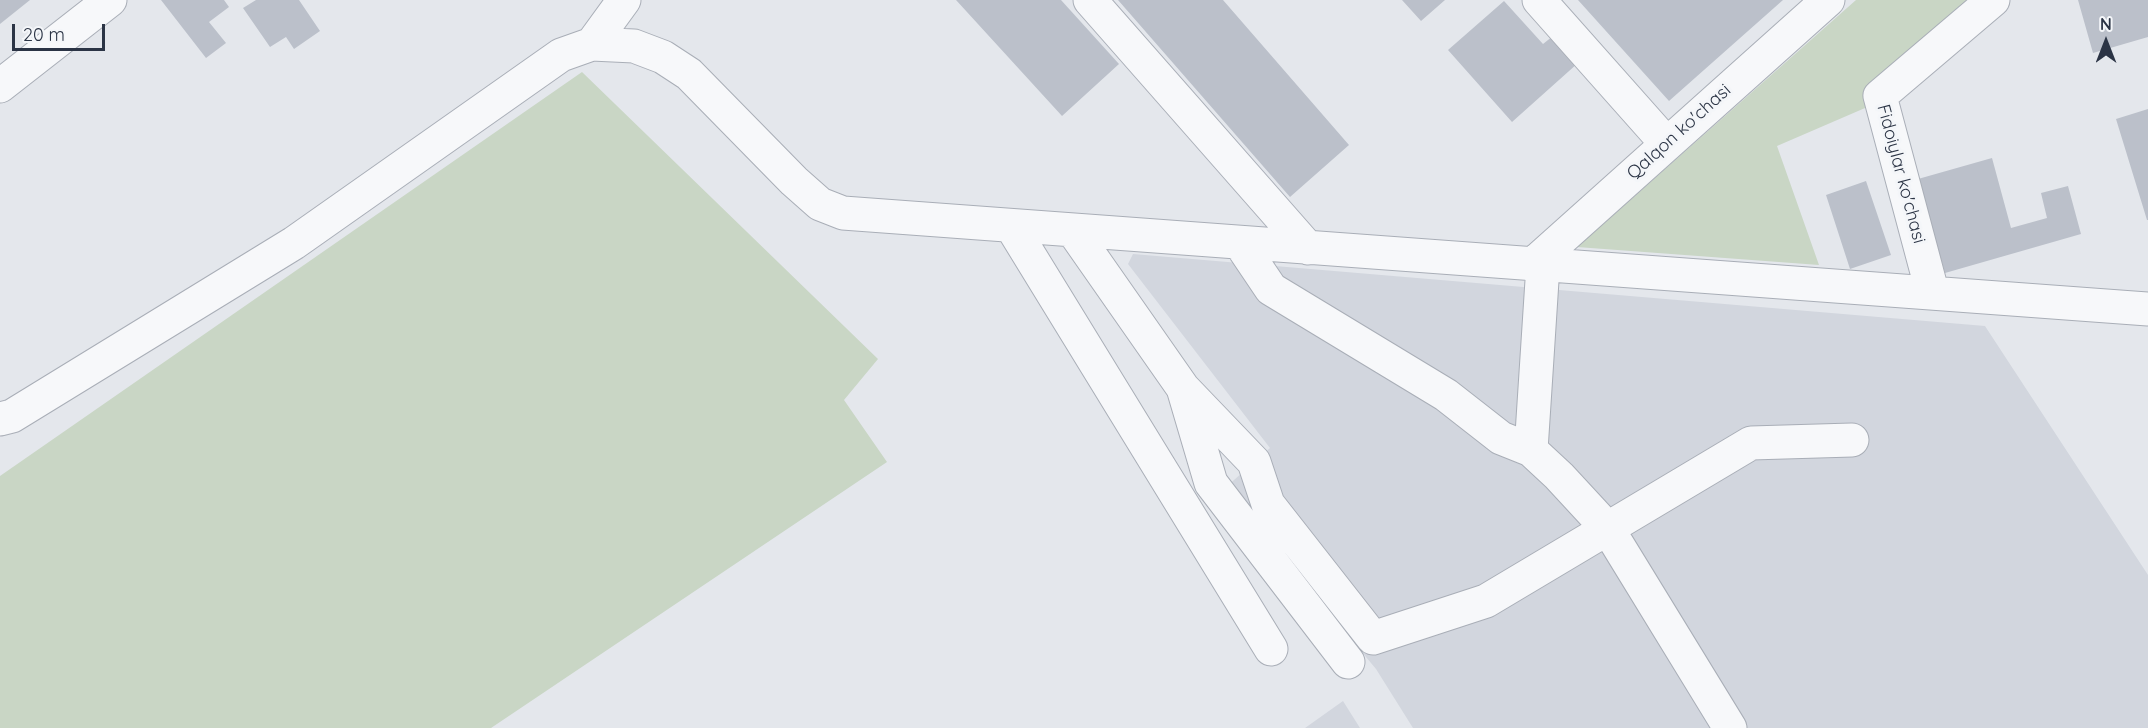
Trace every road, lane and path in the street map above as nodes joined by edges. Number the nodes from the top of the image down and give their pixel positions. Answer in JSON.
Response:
{"nodes":[{"id":1,"x":110,"y":0,"type":"edge"},
{"id":2,"x":624,"y":0,"type":"edge"},
{"id":3,"x":1090,"y":0,"type":"edge"},
{"id":4,"x":1539,"y":0,"type":"edge"},
{"id":5,"x":1828,"y":0,"type":"edge"},
{"id":6,"x":1993,"y":0,"type":"edge"},
{"id":7,"x":592,"y":44,"type":"junction"},
{"id":8,"x":0,"y":86,"type":"edge"},
{"id":9,"x":1666,"y":143,"type":"junction"},
{"id":10,"x":1012,"y":227,"type":"junction"},
{"id":11,"x":1074,"y":231,"type":"junction"},
{"id":12,"x":1240,"y":243,"type":"junction"},
{"id":13,"x":1308,"y":248,"type":"junction"},
{"id":14,"x":1537,"y":265,"type":"junction"},
{"id":15,"x":1932,"y":291,"type":"junction"},
{"id":16,"x":2148,"y":309,"type":"edge"},
{"id":17,"x":1183,"y":388,"type":"junction"},
{"id":18,"x":0,"y":420,"type":"edge"},
{"id":19,"x":1852,"y":440,"type":"dead end"},
{"id":20,"x":1532,"y":450,"type":"junction"},
{"id":21,"x":1608,"y":529,"type":"junction"},
{"id":22,"x":1271,"y":650,"type":"dead end"},
{"id":23,"x":1347,"y":662,"type":"dead end"},
{"id":24,"x":1730,"y":728,"type":"edge"}],
"edges":[{"from":1,"to":8,"type":"street"},
{"from":2,"to":7,"type":"street"},
{"from":3,"to":13,"type":"street"},
{"from":4,"to":9,"type":"street"},
{"from":5,"to":9,"type":"street","name":"Qalqon ko'chasi"},
{"from":6,"to":15,"type":"street","name":"Fidoiylar ko'chasi"},
{"from":7,"to":10,"type":"street"},
{"from":7,"to":18,"type":"street"},
{"from":9,"to":14,"type":"street","name":"Qalqon ko'chasi"},
{"from":10,"to":11,"type":"street"},
{"from":10,"to":22,"type":"street"},
{"from":11,"to":12,"type":"street"},
{"from":11,"to":17,"type":"street"},
{"from":12,"to":13,"type":"street"},
{"from":12,"to":20,"type":"street"},
{"from":13,"to":14,"type":"street"},
{"from":14,"to":15,"type":"street"},
{"from":14,"to":20,"type":"street"},
{"from":15,"to":16,"type":"street"},
{"from":17,"to":21,"type":"street"},
{"from":17,"to":23,"type":"street"},
{"from":19,"to":21,"type":"street"},
{"from":20,"to":21,"type":"street"},
{"from":21,"to":24,"type":"street"}]}
